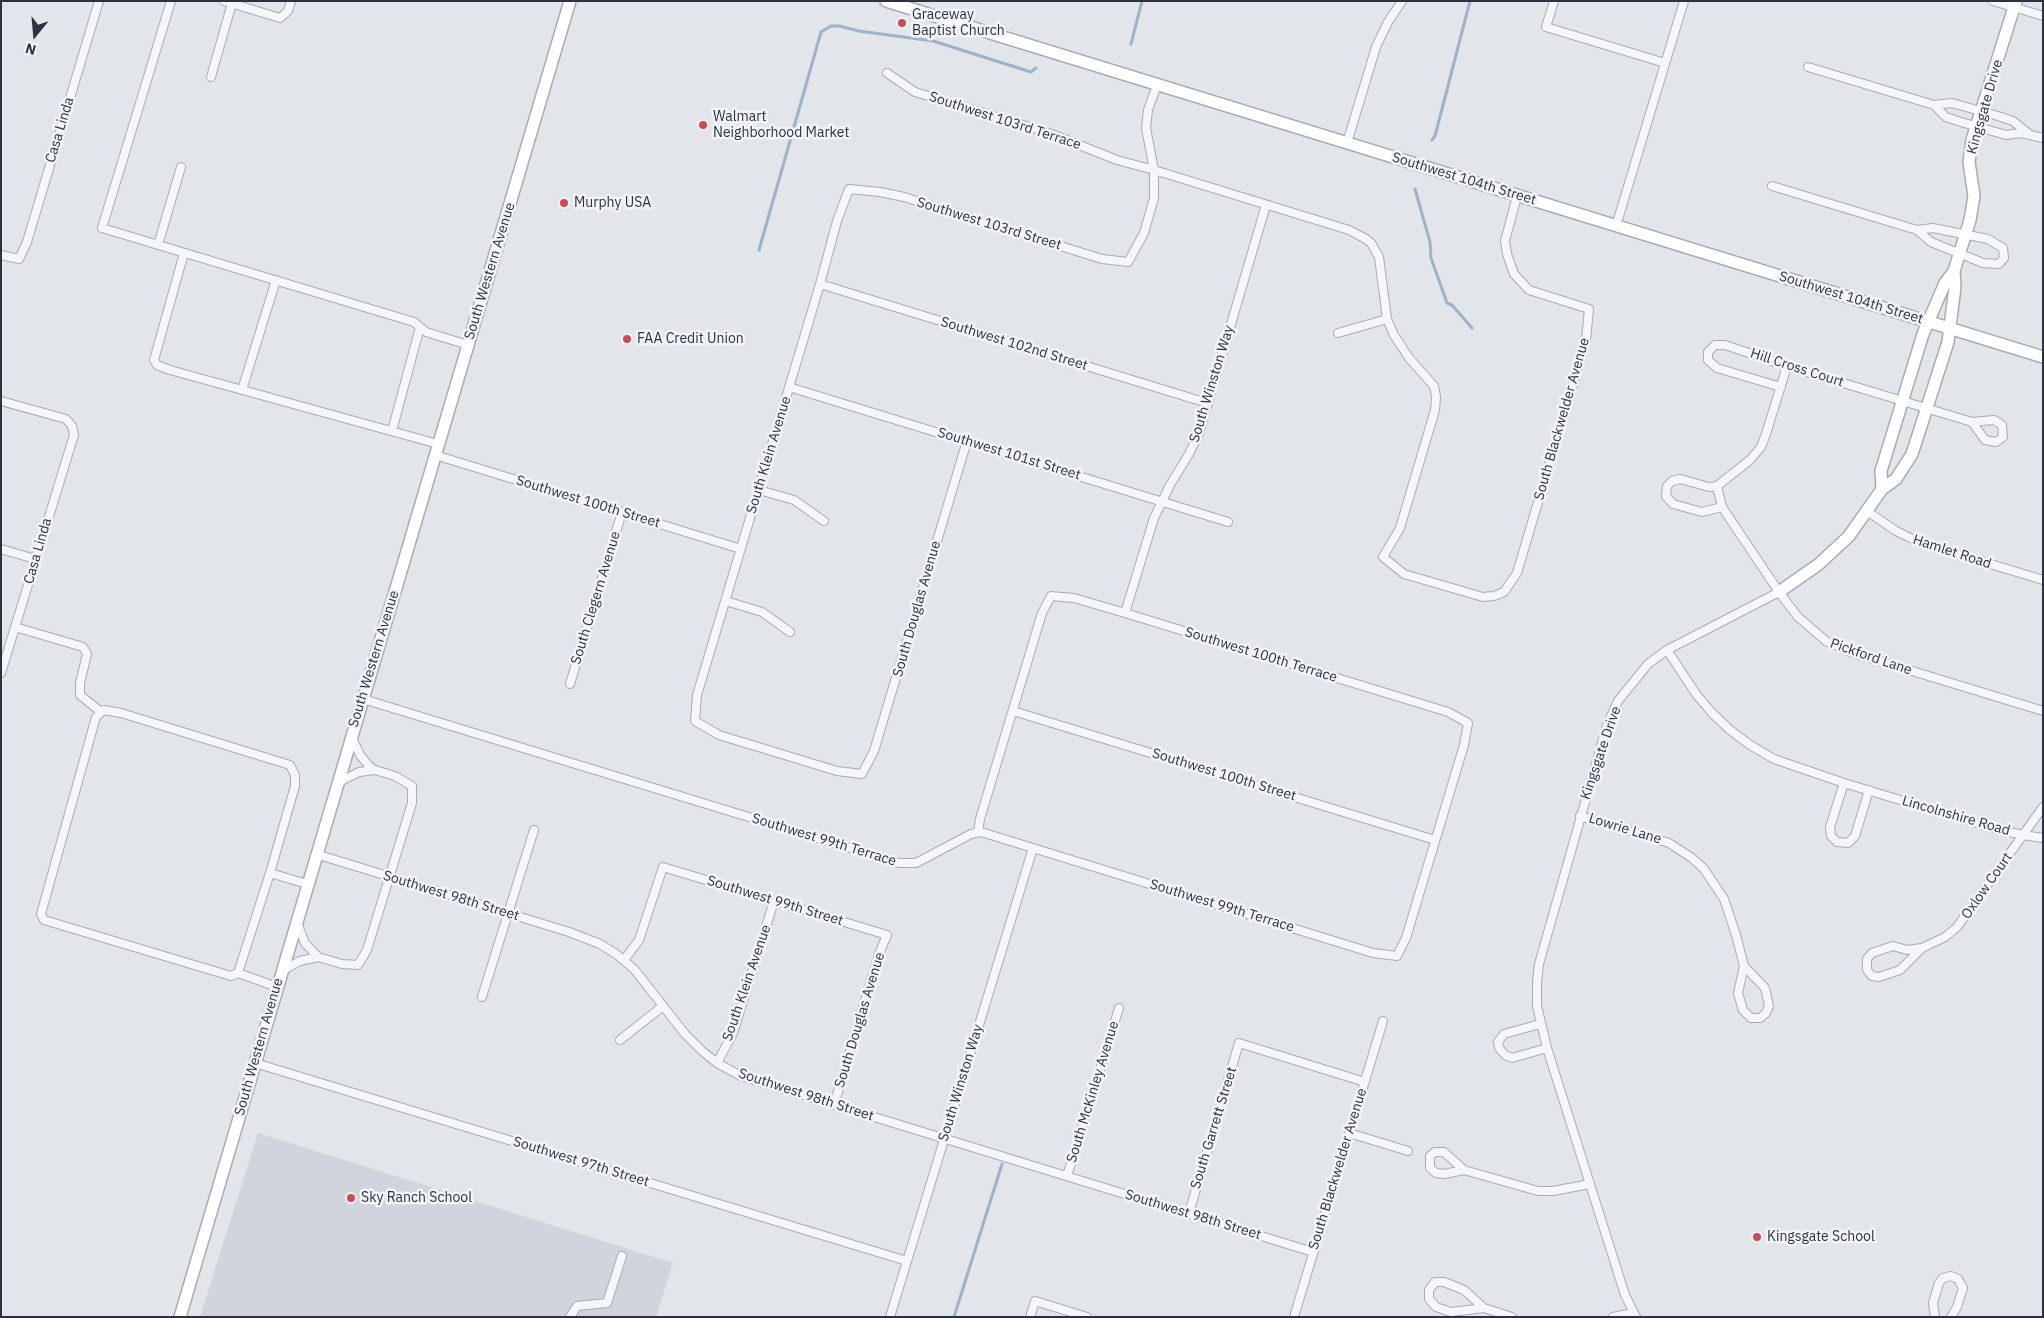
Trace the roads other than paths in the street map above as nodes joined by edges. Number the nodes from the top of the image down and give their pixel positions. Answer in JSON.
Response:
{"nodes":[{"id":1,"x":99,"y":1,"type":"edge"},
{"id":2,"x":171,"y":1,"type":"edge"},
{"id":3,"x":291,"y":1,"type":"edge"},
{"id":4,"x":570,"y":1,"type":"edge"},
{"id":5,"x":886,"y":1,"type":"edge"},
{"id":6,"x":1402,"y":1,"type":"edge"},
{"id":7,"x":1554,"y":1,"type":"edge"},
{"id":8,"x":1684,"y":1,"type":"edge"},
{"id":9,"x":1993,"y":1,"type":"edge"},
{"id":10,"x":228,"y":2,"type":"edge"},
{"id":11,"x":2015,"y":4,"type":"edge"},
{"id":12,"x":2043,"y":16,"type":"edge"},
{"id":13,"x":1665,"y":63,"type":"junction"},
{"id":14,"x":1808,"y":67,"type":"dead end"},
{"id":15,"x":887,"y":73,"type":"dead end"},
{"id":16,"x":211,"y":77,"type":"dead end"},
{"id":17,"x":1157,"y":85,"type":"junction"},
{"id":18,"x":1934,"y":105,"type":"junction"},
{"id":19,"x":1982,"y":111,"type":"junction"},
{"id":20,"x":1977,"y":126,"type":"junction"},
{"id":21,"x":2029,"y":134,"type":"junction"},
{"id":22,"x":2043,"y":138,"type":"edge"},
{"id":23,"x":1347,"y":143,"type":"junction"},
{"id":24,"x":181,"y":167,"type":"dead end"},
{"id":25,"x":1154,"y":170,"type":"junction"},
{"id":26,"x":1772,"y":186,"type":"dead end"},
{"id":27,"x":849,"y":190,"type":"joint"},
{"id":28,"x":1517,"y":196,"type":"junction"},
{"id":29,"x":1266,"y":205,"type":"junction"},
{"id":30,"x":1616,"y":226,"type":"junction"},
{"id":31,"x":1917,"y":230,"type":"junction"},
{"id":32,"x":1965,"y":235,"type":"junction"},
{"id":33,"x":158,"y":245,"type":"junction"},
{"id":34,"x":184,"y":253,"type":"junction"},
{"id":35,"x":1959,"y":254,"type":"junction"},
{"id":36,"x":1,"y":255,"type":"edge"},
{"id":37,"x":1954,"y":271,"type":"junction"},
{"id":38,"x":276,"y":280,"type":"junction"},
{"id":39,"x":820,"y":284,"type":"junction"},
{"id":40,"x":1387,"y":319,"type":"junction"},
{"id":41,"x":1928,"y":322,"type":"junction"},
{"id":42,"x":420,"y":327,"type":"junction"},
{"id":43,"x":1950,"y":328,"type":"junction"},
{"id":44,"x":1338,"y":333,"type":"dead end"},
{"id":45,"x":468,"y":345,"type":"junction"},
{"id":46,"x":2043,"y":357,"type":"edge"},
{"id":47,"x":1787,"y":366,"type":"junction"},
{"id":48,"x":789,"y":386,"type":"junction"},
{"id":49,"x":1781,"y":387,"type":"junction"},
{"id":50,"x":242,"y":390,"type":"junction"},
{"id":51,"x":1,"y":401,"type":"edge"},
{"id":52,"x":1902,"y":401,"type":"junction"},
{"id":53,"x":1207,"y":403,"type":"junction"},
{"id":54,"x":1927,"y":408,"type":"junction"},
{"id":55,"x":1972,"y":422,"type":"dead end"},
{"id":56,"x":392,"y":431,"type":"junction"},
{"id":57,"x":967,"y":441,"type":"junction"},
{"id":58,"x":437,"y":450,"type":"junction"},
{"id":59,"x":1716,"y":486,"type":"junction"},
{"id":60,"x":1882,"y":488,"type":"junction"},
{"id":61,"x":759,"y":490,"type":"junction"},
{"id":62,"x":1161,"y":501,"type":"junction"},
{"id":63,"x":1722,"y":507,"type":"junction"},
{"id":64,"x":622,"y":512,"type":"junction"},
{"id":65,"x":1867,"y":512,"type":"junction"},
{"id":66,"x":824,"y":521,"type":"dead end"},
{"id":67,"x":1228,"y":522,"type":"dead end"},
{"id":68,"x":1,"y":549,"type":"edge"},
{"id":69,"x":741,"y":549,"type":"junction"},
{"id":70,"x":35,"y":559,"type":"junction"},
{"id":71,"x":2043,"y":580,"type":"edge"},
{"id":72,"x":1780,"y":592,"type":"junction"},
{"id":73,"x":726,"y":601,"type":"junction"},
{"id":74,"x":1125,"y":613,"type":"junction"},
{"id":75,"x":16,"y":627,"type":"junction"},
{"id":76,"x":790,"y":632,"type":"dead end"},
{"id":77,"x":1667,"y":650,"type":"junction"},
{"id":78,"x":1,"y":673,"type":"edge"},
{"id":79,"x":570,"y":684,"type":"dead end"},
{"id":80,"x":362,"y":699,"type":"junction"},
{"id":81,"x":1013,"y":710,"type":"junction"},
{"id":82,"x":2043,"y":711,"type":"edge"},
{"id":83,"x":101,"y":712,"type":"junction"},
{"id":84,"x":695,"y":721,"type":"joint"},
{"id":85,"x":351,"y":736,"type":"junction"},
{"id":86,"x":374,"y":770,"type":"junction"},
{"id":87,"x":337,"y":783,"type":"junction"},
{"id":88,"x":1844,"y":783,"type":"junction"},
{"id":89,"x":1869,"y":790,"type":"junction"},
{"id":90,"x":2043,"y":807,"type":"edge"},
{"id":91,"x":1580,"y":816,"type":"junction"},
{"id":92,"x":534,"y":830,"type":"dead end"},
{"id":93,"x":978,"y":832,"type":"junction"},
{"id":94,"x":2023,"y":835,"type":"junction"},
{"id":95,"x":2043,"y":838,"type":"edge"},
{"id":96,"x":1435,"y":840,"type":"junction"},
{"id":97,"x":1033,"y":848,"type":"junction"},
{"id":98,"x":316,"y":854,"type":"junction"},
{"id":99,"x":270,"y":873,"type":"junction"},
{"id":100,"x":389,"y":877,"type":"junction"},
{"id":101,"x":307,"y":884,"type":"junction"},
{"id":102,"x":774,"y":901,"type":"junction"},
{"id":103,"x":508,"y":914,"type":"junction"},
{"id":104,"x":297,"y":921,"type":"junction"},
{"id":105,"x":886,"y":935,"type":"joint"},
{"id":106,"x":1922,"y":948,"type":"junction"},
{"id":107,"x":318,"y":957,"type":"junction"},
{"id":108,"x":624,"y":960,"type":"junction"},
{"id":109,"x":1744,"y":966,"type":"junction"},
{"id":110,"x":282,"y":971,"type":"junction"},
{"id":111,"x":238,"y":973,"type":"junction"},
{"id":112,"x":277,"y":987,"type":"junction"},
{"id":113,"x":482,"y":997,"type":"dead end"},
{"id":114,"x":663,"y":1006,"type":"junction"},
{"id":115,"x":1119,"y":1008,"type":"dead end"},
{"id":116,"x":1383,"y":1021,"type":"dead end"},
{"id":117,"x":1540,"y":1024,"type":"junction"},
{"id":118,"x":620,"y":1040,"type":"dead end"},
{"id":119,"x":1546,"y":1048,"type":"junction"},
{"id":120,"x":255,"y":1063,"type":"junction"},
{"id":121,"x":717,"y":1063,"type":"junction"},
{"id":122,"x":1365,"y":1082,"type":"junction"},
{"id":123,"x":834,"y":1105,"type":"junction"},
{"id":124,"x":1349,"y":1133,"type":"junction"},
{"id":125,"x":944,"y":1139,"type":"junction"},
{"id":126,"x":1408,"y":1151,"type":"dead end"},
{"id":127,"x":1464,"y":1170,"type":"dead end"},
{"id":128,"x":1067,"y":1176,"type":"junction"},
{"id":129,"x":1590,"y":1184,"type":"junction"},
{"id":130,"x":1189,"y":1213,"type":"junction"},
{"id":131,"x":1313,"y":1252,"type":"junction"},
{"id":132,"x":622,"y":1256,"type":"dead end"},
{"id":133,"x":906,"y":1261,"type":"junction"},
{"id":134,"x":1484,"y":1308,"type":"junction"},
{"id":135,"x":1634,"y":1315,"type":"edge"},
{"id":136,"x":180,"y":1317,"type":"edge"},
{"id":137,"x":570,"y":1317,"type":"edge"},
{"id":138,"x":890,"y":1317,"type":"edge"},
{"id":139,"x":1030,"y":1317,"type":"edge"},
{"id":140,"x":1087,"y":1317,"type":"edge"},
{"id":141,"x":1294,"y":1317,"type":"edge"},
{"id":142,"x":1512,"y":1317,"type":"edge"},
{"id":143,"x":1613,"y":1317,"type":"edge"},
{"id":144,"x":1935,"y":1317,"type":"edge"},
{"id":145,"x":1951,"y":1317,"type":"edge"}],
"edges":[{"from":1,"to":36,"type":"street","name":"Casa Linda"},
{"from":2,"to":33,"type":"street"},
{"from":3,"to":10,"type":"street"},
{"from":4,"to":45,"type":"main road","name":"South Western Avenue"},
{"from":5,"to":17,"type":"main road","name":"Southwest 104th Street"},
{"from":6,"to":23,"type":"street"},
{"from":7,"to":13,"type":"street"},
{"from":8,"to":13,"type":"street"},
{"from":9,"to":11,"type":"street"},
{"from":10,"to":16,"type":"street"},
{"from":11,"to":12,"type":"street"},
{"from":11,"to":19,"type":"main road","name":"Kingsgate Drive"},
{"from":13,"to":30,"type":"street"},
{"from":14,"to":18,"type":"street"},
{"from":15,"to":25,"type":"street","name":"Southwest 103rd Terrace"},
{"from":17,"to":23,"type":"main road","name":"Southwest 104th Street"},
{"from":17,"to":25,"type":"street"},
{"from":18,"to":19,"type":"street"},
{"from":18,"to":20,"type":"street"},
{"from":19,"to":20,"type":"main road","name":"Kingsgate Drive"},
{"from":19,"to":21,"type":"street"},
{"from":20,"to":21,"type":"street"},
{"from":20,"to":32,"type":"main road","name":"Kingsgate Drive"},
{"from":21,"to":22,"type":"street"},
{"from":23,"to":28,"type":"main road","name":"Southwest 104th Street"},
{"from":24,"to":33,"type":"street"},
{"from":25,"to":27,"type":"street","name":"Southwest 103rd Street"},
{"from":25,"to":29,"type":"street"},
{"from":26,"to":31,"type":"street"},
{"from":27,"to":39,"type":"street","name":"South Klein Avenue"},
{"from":28,"to":30,"type":"main road","name":"Southwest 104th Street"},
{"from":28,"to":40,"type":"street","name":"South Blackwelder Avenue"},
{"from":29,"to":40,"type":"street"},
{"from":29,"to":53,"type":"street","name":"South Winston Way"},
{"from":30,"to":41,"type":"main road","name":"Southwest 104th Street"},
{"from":31,"to":32,"type":"street"},
{"from":31,"to":35,"type":"street"},
{"from":32,"to":35,"type":"main road","name":"Kingsgate Drive"},
{"from":32,"to":35,"type":"street"},
{"from":33,"to":34,"type":"street"},
{"from":34,"to":38,"type":"street"},
{"from":34,"to":50,"type":"street","name":"Southwest 100th Street"},
{"from":35,"to":37,"type":"main road","name":"Kingsgate Drive"},
{"from":37,"to":41,"type":"main road","name":"Kingsgate Drive"},
{"from":37,"to":43,"type":"main road","name":"Kingsgate Drive"},
{"from":38,"to":42,"type":"street"},
{"from":38,"to":50,"type":"street"},
{"from":39,"to":48,"type":"street","name":"South Klein Avenue"},
{"from":39,"to":53,"type":"street","name":"Southwest 102nd Street"},
{"from":40,"to":44,"type":"street"},
{"from":41,"to":43,"type":"main road","name":"Southwest 104th Street"},
{"from":41,"to":52,"type":"main road","name":"Kingsgate Drive"},
{"from":42,"to":45,"type":"street"},
{"from":42,"to":56,"type":"street"},
{"from":43,"to":46,"type":"main road","name":"Southwest 104th Street"},
{"from":43,"to":54,"type":"main road","name":"Kingsgate Drive"},
{"from":45,"to":58,"type":"main road","name":"South Western Avenue"},
{"from":47,"to":49,"type":"street"},
{"from":47,"to":49,"type":"street","name":"Hill Cross Court"},
{"from":47,"to":52,"type":"street","name":"Hill Cross Court"},
{"from":48,"to":57,"type":"street","name":"Southwest 101st Street"},
{"from":48,"to":61,"type":"street","name":"South Klein Avenue"},
{"from":49,"to":59,"type":"street"},
{"from":50,"to":56,"type":"street","name":"Southwest 100th Street"},
{"from":51,"to":70,"type":"street","name":"Casa Linda"},
{"from":52,"to":54,"type":"street","name":"Hill Cross Court"},
{"from":52,"to":60,"type":"main road","name":"Kingsgate Drive"},
{"from":53,"to":62,"type":"street","name":"South Winston Way"},
{"from":54,"to":55,"type":"street","name":"Hill Cross Court"},
{"from":54,"to":60,"type":"main road","name":"Kingsgate Drive"},
{"from":56,"to":58,"type":"street","name":"Southwest 100th Street"},
{"from":57,"to":62,"type":"street","name":"Southwest 101st Street"},
{"from":57,"to":84,"type":"street","name":"South Douglas Avenue"},
{"from":58,"to":64,"type":"street","name":"Southwest 100th Street"},
{"from":58,"to":80,"type":"main road","name":"South Western Avenue"},
{"from":59,"to":63,"type":"street","name":"Pickford Lane"},
{"from":59,"to":63,"type":"street"},
{"from":60,"to":65,"type":"main road","name":"Kingsgate Drive"},
{"from":61,"to":66,"type":"street"},
{"from":61,"to":69,"type":"street","name":"South Klein Avenue"},
{"from":62,"to":67,"type":"street","name":"Southwest 101st Street"},
{"from":62,"to":74,"type":"street","name":"South Winston Way"},
{"from":63,"to":72,"type":"street","name":"Pickford Lane"},
{"from":64,"to":69,"type":"street","name":"Southwest 100th Street"},
{"from":64,"to":79,"type":"street","name":"South Clegern Avenue"},
{"from":65,"to":71,"type":"street","name":"Hamlet Road"},
{"from":65,"to":72,"type":"main road","name":"Kingsgate Drive"},
{"from":68,"to":70,"type":"street"},
{"from":69,"to":73,"type":"street","name":"South Klein Avenue"},
{"from":70,"to":75,"type":"street","name":"Casa Linda"},
{"from":72,"to":77,"type":"street","name":"Kingsgate Drive"},
{"from":72,"to":82,"type":"street","name":"Pickford Lane"},
{"from":73,"to":76,"type":"street"},
{"from":73,"to":84,"type":"street","name":"South Klein Avenue"},
{"from":74,"to":81,"type":"street","name":"Southwest 100th Terrace"},
{"from":74,"to":96,"type":"street","name":"Southwest 100th Terrace"},
{"from":75,"to":78,"type":"street","name":"Casa Linda"},
{"from":75,"to":83,"type":"street"},
{"from":77,"to":88,"type":"street","name":"Lincolnshire Road"},
{"from":77,"to":91,"type":"street","name":"Kingsgate Drive"},
{"from":80,"to":85,"type":"main road","name":"South Western Avenue"},
{"from":80,"to":93,"type":"street","name":"Southwest 99th Terrace"},
{"from":81,"to":93,"type":"street"},
{"from":81,"to":96,"type":"street","name":"Southwest 100th Street"},
{"from":83,"to":99,"type":"street"},
{"from":83,"to":111,"type":"street"},
{"from":85,"to":86,"type":"street"},
{"from":85,"to":87,"type":"main road","name":"South Western Avenue"},
{"from":86,"to":87,"type":"street"},
{"from":86,"to":100,"type":"street"},
{"from":87,"to":98,"type":"main road","name":"South Western Avenue"},
{"from":88,"to":89,"type":"street","name":"Lincolnshire Road"},
{"from":88,"to":89,"type":"street"},
{"from":89,"to":94,"type":"street","name":"Lincolnshire Road"},
{"from":90,"to":94,"type":"street","name":"Oxlow Court"},
{"from":91,"to":109,"type":"street","name":"Lowrie Lane"},
{"from":91,"to":117,"type":"street","name":"Kingsgate Drive"},
{"from":92,"to":103,"type":"street"},
{"from":93,"to":97,"type":"street","name":"Southwest 99th Terrace"},
{"from":94,"to":95,"type":"street","name":"Lincolnshire Road"},
{"from":94,"to":106,"type":"street","name":"Oxlow Court"},
{"from":96,"to":97,"type":"street","name":"Southwest 99th Terrace"},
{"from":97,"to":125,"type":"street","name":"South Winston Way"},
{"from":98,"to":100,"type":"street","name":"Southwest 98th Street"},
{"from":98,"to":101,"type":"main road","name":"South Western Avenue"},
{"from":99,"to":101,"type":"street"},
{"from":99,"to":111,"type":"street"},
{"from":100,"to":103,"type":"street","name":"Southwest 98th Street"},
{"from":100,"to":107,"type":"street"},
{"from":101,"to":104,"type":"main road","name":"South Western Avenue"},
{"from":102,"to":105,"type":"street","name":"Southwest 99th Street"},
{"from":102,"to":108,"type":"street","name":"Southwest 99th Street"},
{"from":102,"to":121,"type":"street","name":"South Klein Avenue"},
{"from":103,"to":108,"type":"street","name":"Southwest 98th Street"},
{"from":103,"to":113,"type":"street"},
{"from":104,"to":107,"type":"street"},
{"from":104,"to":110,"type":"main road","name":"South Western Avenue"},
{"from":105,"to":123,"type":"street","name":"South Douglas Avenue"},
{"from":106,"to":106,"type":"street","name":"Oxlow Court"},
{"from":107,"to":110,"type":"street"},
{"from":108,"to":114,"type":"street","name":"Southwest 98th Street"},
{"from":109,"to":109,"type":"street","name":"Lowrie Lane"},
{"from":110,"to":112,"type":"main road","name":"South Western Avenue"},
{"from":111,"to":112,"type":"street"},
{"from":112,"to":120,"type":"main road","name":"South Western Avenue"},
{"from":114,"to":118,"type":"street"},
{"from":114,"to":121,"type":"street","name":"Southwest 98th Street"},
{"from":115,"to":128,"type":"street","name":"South McKinley Avenue"},
{"from":116,"to":122,"type":"street","name":"South Blackwelder Avenue"},
{"from":117,"to":119,"type":"street","name":"Kingsgate Drive"},
{"from":117,"to":119,"type":"street"},
{"from":119,"to":129,"type":"street","name":"Kingsgate Drive"},
{"from":120,"to":133,"type":"street","name":"Southwest 97th Street"},
{"from":120,"to":136,"type":"main road","name":"South Western Avenue"},
{"from":121,"to":123,"type":"street","name":"Southwest 98th Street"},
{"from":122,"to":124,"type":"street","name":"South Blackwelder Avenue"},
{"from":122,"to":130,"type":"street","name":"South Garrett Street"},
{"from":123,"to":125,"type":"street","name":"Southwest 98th Street"},
{"from":124,"to":126,"type":"street"},
{"from":124,"to":131,"type":"street","name":"South Blackwelder Avenue"},
{"from":125,"to":128,"type":"street","name":"Southwest 98th Street"},
{"from":125,"to":133,"type":"street","name":"South Winston Way"},
{"from":127,"to":129,"type":"street"},
{"from":128,"to":130,"type":"street","name":"Southwest 98th Street"},
{"from":129,"to":135,"type":"street","name":"Kingsgate Drive"},
{"from":130,"to":131,"type":"street","name":"Southwest 98th Street"},
{"from":131,"to":141,"type":"street","name":"South Blackwelder Avenue"},
{"from":132,"to":137,"type":"street"},
{"from":133,"to":138,"type":"street","name":"South Winston Way"},
{"from":134,"to":134,"type":"street"},
{"from":134,"to":142,"type":"street"},
{"from":135,"to":143,"type":"street"},
{"from":139,"to":140,"type":"street"},
{"from":144,"to":145,"type":"street"}]}
